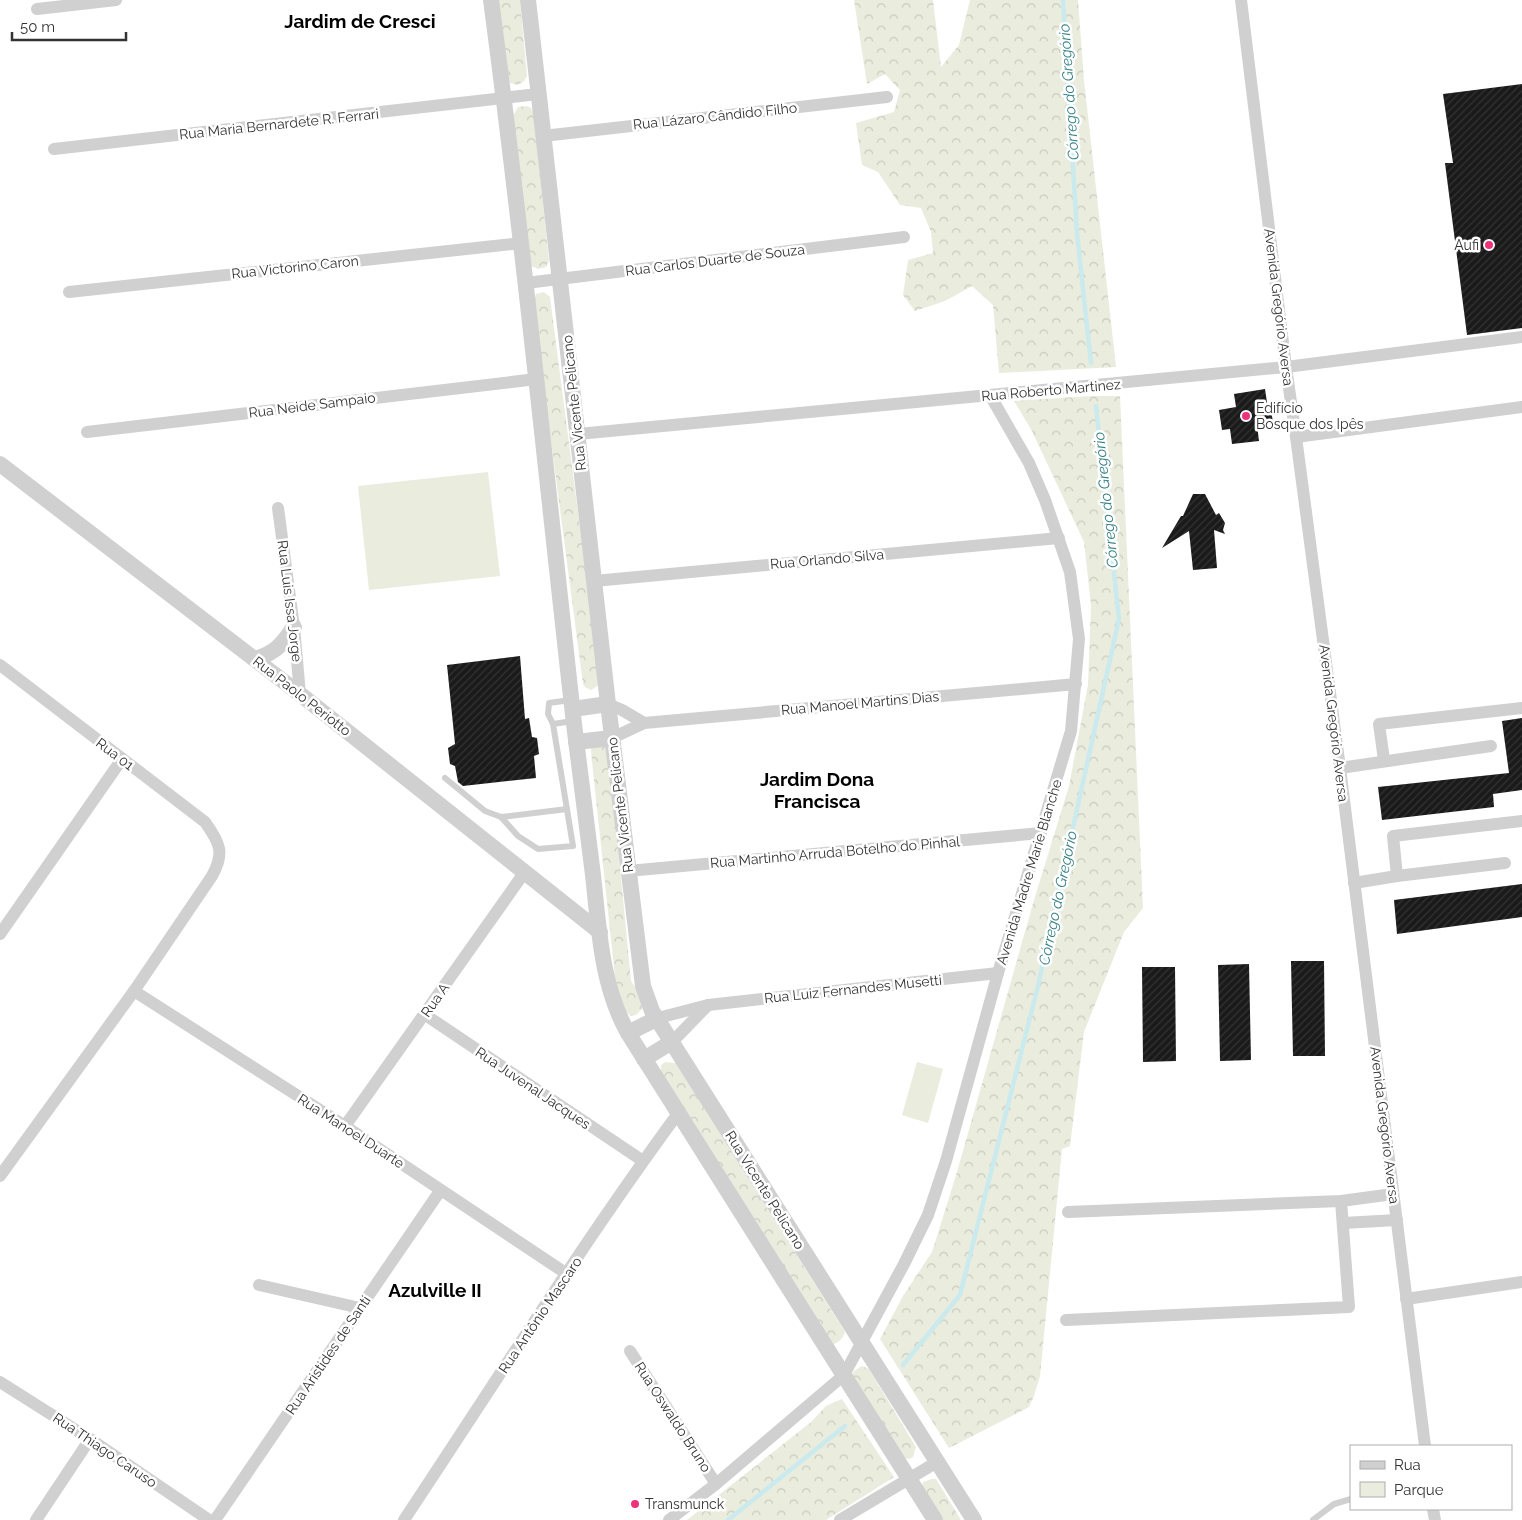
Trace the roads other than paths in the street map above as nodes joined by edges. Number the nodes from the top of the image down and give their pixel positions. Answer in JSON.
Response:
{"nodes":[{"id":1,"x":116,"y":0,"type":"edge"},
{"id":2,"x":492,"y":0,"type":"edge"},
{"id":3,"x":528,"y":0,"type":"edge"},
{"id":4,"x":1241,"y":0,"type":"edge"},
{"id":5,"x":37,"y":9,"type":"dead end"},
{"id":6,"x":538,"y":94,"type":"junction"},
{"id":7,"x":887,"y":97,"type":"dead end"},
{"id":8,"x":504,"y":99,"type":"junction"},
{"id":9,"x":543,"y":136,"type":"junction"},
{"id":10,"x":54,"y":149,"type":"dead end"},
{"id":11,"x":904,"y":237,"type":"dead end"},
{"id":12,"x":522,"y":243,"type":"junction"},
{"id":13,"x":560,"y":279,"type":"junction"},
{"id":14,"x":526,"y":283,"type":"junction"},
{"id":15,"x":69,"y":292,"type":"dead end"},
{"id":16,"x":1522,"y":337,"type":"edge"},
{"id":17,"x":1286,"y":367,"type":"junction"},
{"id":18,"x":537,"y":378,"type":"junction"},
{"id":19,"x":990,"y":395,"type":"junction"},
{"id":20,"x":1522,"y":407,"type":"edge"},
{"id":21,"x":87,"y":432,"type":"dead end"},
{"id":22,"x":578,"y":434,"type":"junction"},
{"id":23,"x":1296,"y":437,"type":"junction"},
{"id":24,"x":0,"y":464,"type":"edge"},
{"id":25,"x":278,"y":508,"type":"dead end"},
{"id":26,"x":1059,"y":538,"type":"junction"},
{"id":27,"x":594,"y":581,"type":"junction"},
{"id":28,"x":294,"y":627,"type":"junction"},
{"id":29,"x":255,"y":659,"type":"junction"},
{"id":30,"x":4,"y":668,"type":"edge"},
{"id":31,"x":0,"y":682,"type":"edge"},
{"id":32,"x":1076,"y":684,"type":"junction"},
{"id":33,"x":300,"y":694,"type":"junction"},
{"id":34,"x":608,"y":704,"type":"junction"},
{"id":35,"x":1522,"y":708,"type":"edge"},
{"id":36,"x":573,"y":710,"type":"junction"},
{"id":37,"x":644,"y":723,"type":"junction"},
{"id":38,"x":553,"y":724,"type":"junction"},
{"id":39,"x":612,"y":738,"type":"junction"},
{"id":40,"x":576,"y":742,"type":"junction"},
{"id":41,"x":1492,"y":746,"type":"dead end"},
{"id":42,"x":122,"y":759,"type":"junction"},
{"id":43,"x":1384,"y":760,"type":"junction"},
{"id":44,"x":1340,"y":768,"type":"junction"},
{"id":45,"x":445,"y":778,"type":"dead end"},
{"id":46,"x":567,"y":809,"type":"junction"},
{"id":47,"x":501,"y":817,"type":"junction"},
{"id":48,"x":1522,"y":821,"type":"edge"},
{"id":49,"x":1041,"y":834,"type":"junction"},
{"id":50,"x":1505,"y":863,"type":"dead end"},
{"id":51,"x":628,"y":871,"type":"junction"},
{"id":52,"x":524,"y":873,"type":"junction"},
{"id":53,"x":1397,"y":876,"type":"junction"},
{"id":54,"x":1354,"y":883,"type":"junction"},
{"id":55,"x":600,"y":932,"type":"junction"},
{"id":56,"x":0,"y":934,"type":"edge"},
{"id":57,"x":998,"y":973,"type":"junction"},
{"id":58,"x":134,"y":991,"type":"junction"},
{"id":59,"x":708,"y":1005,"type":"junction"},
{"id":60,"x":424,"y":1014,"type":"junction"},
{"id":61,"x":658,"y":1018,"type":"junction"},
{"id":62,"x":628,"y":1033,"type":"junction"},
{"id":63,"x":672,"y":1042,"type":"junction"},
{"id":64,"x":644,"y":1058,"type":"junction"},
{"id":65,"x":679,"y":1112,"type":"junction"},
{"id":66,"x":345,"y":1126,"type":"junction"},
{"id":67,"x":643,"y":1161,"type":"junction"},
{"id":68,"x":0,"y":1176,"type":"edge"},
{"id":69,"x":440,"y":1191,"type":"junction"},
{"id":70,"x":1393,"y":1194,"type":"junction"},
{"id":71,"x":1341,"y":1201,"type":"junction"},
{"id":72,"x":1068,"y":1212,"type":"dead end"},
{"id":73,"x":1397,"y":1220,"type":"junction"},
{"id":74,"x":1343,"y":1223,"type":"junction"},
{"id":75,"x":567,"y":1274,"type":"junction"},
{"id":76,"x":1522,"y":1282,"type":"edge"},
{"id":77,"x":259,"y":1285,"type":"dead end"},
{"id":78,"x":1406,"y":1299,"type":"junction"},
{"id":79,"x":360,"y":1308,"type":"junction"},
{"id":80,"x":1066,"y":1320,"type":"dead end"},
{"id":81,"x":862,"y":1344,"type":"junction"},
{"id":82,"x":630,"y":1351,"type":"dead end"},
{"id":83,"x":844,"y":1375,"type":"junction"},
{"id":84,"x":0,"y":1382,"type":"edge"},
{"id":85,"x":90,"y":1439,"type":"junction"},
{"id":86,"x":1425,"y":1445,"type":"edge"},
{"id":87,"x":937,"y":1462,"type":"junction"},
{"id":88,"x":909,"y":1478,"type":"junction"},
{"id":89,"x":716,"y":1484,"type":"junction"},
{"id":90,"x":1350,"y":1499,"type":"edge"},
{"id":91,"x":36,"y":1520,"type":"edge"},
{"id":92,"x":209,"y":1520,"type":"edge"},
{"id":93,"x":214,"y":1520,"type":"edge"},
{"id":94,"x":404,"y":1520,"type":"edge"},
{"id":95,"x":669,"y":1520,"type":"edge"},
{"id":96,"x":840,"y":1520,"type":"edge"},
{"id":97,"x":935,"y":1520,"type":"edge"},
{"id":98,"x":974,"y":1520,"type":"edge"},
{"id":99,"x":1313,"y":1520,"type":"edge"}],
"edges":[{"from":1,"to":5,"type":"street"},
{"from":2,"to":8,"type":"street"},
{"from":3,"to":6,"type":"street","name":"Rua Vicente Pelicano"},
{"from":4,"to":17,"type":"street","name":"Avenida Gregório Aversa"},
{"from":6,"to":8,"type":"street","name":"Rua Maria Bernardete R. Ferrari"},
{"from":6,"to":9,"type":"street","name":"Rua Vicente Pelicano"},
{"from":7,"to":9,"type":"street","name":"Rua Lázaro Cândido Filho"},
{"from":8,"to":10,"type":"street","name":"Rua Maria Bernardete R. Ferrari"},
{"from":8,"to":12,"type":"street"},
{"from":9,"to":13,"type":"street","name":"Rua Vicente Pelicano"},
{"from":11,"to":13,"type":"street","name":"Rua Carlos Duarte de Souza"},
{"from":12,"to":14,"type":"street"},
{"from":12,"to":15,"type":"street","name":"Rua Victorino Caron"},
{"from":13,"to":14,"type":"street","name":"Rua Carlos Duarte de Souza"},
{"from":13,"to":22,"type":"street","name":"Rua Vicente Pelicano"},
{"from":14,"to":18,"type":"street"},
{"from":16,"to":17,"type":"street","name":"Rua Roberto Martinez"},
{"from":17,"to":19,"type":"street","name":"Rua Roberto Martinez"},
{"from":17,"to":23,"type":"street","name":"Avenida Gregório Aversa"},
{"from":18,"to":21,"type":"street","name":"Rua Neide Sampaio"},
{"from":18,"to":36,"type":"street"},
{"from":19,"to":22,"type":"street","name":"Rua Roberto Martinez"},
{"from":19,"to":26,"type":"street","name":"Avenida Madre Marie Blanche"},
{"from":20,"to":23,"type":"street"},
{"from":22,"to":27,"type":"street","name":"Rua Vicente Pelicano"},
{"from":23,"to":44,"type":"street","name":"Avenida Gregório Aversa"},
{"from":24,"to":29,"type":"street","name":"Rua Paolo Periotto"},
{"from":25,"to":28,"type":"street","name":"Rua Luis Issa Jorge"},
{"from":26,"to":27,"type":"street","name":"Rua Orlando Silva"},
{"from":26,"to":32,"type":"street","name":"Avenida Madre Marie Blanche"},
{"from":27,"to":34,"type":"street","name":"Rua Vicente Pelicano"},
{"from":28,"to":29,"type":"street"},
{"from":28,"to":33,"type":"street","name":"Rua Luis Issa Jorge"},
{"from":29,"to":33,"type":"street","name":"Rua Paolo Periotto"},
{"from":30,"to":31,"type":"street"},
{"from":30,"to":42,"type":"street","name":"Rua 01"},
{"from":32,"to":37,"type":"street","name":"Rua Manoel Martins Dias"},
{"from":32,"to":49,"type":"street","name":"Avenida Madre Marie Blanche"},
{"from":33,"to":52,"type":"street","name":"Rua Paolo Periotto"},
{"from":34,"to":36,"type":"street"},
{"from":34,"to":37,"type":"street"},
{"from":34,"to":39,"type":"street","name":"Rua Vicente Pelicano"},
{"from":35,"to":43,"type":"street"},
{"from":36,"to":38,"type":"lane"},
{"from":36,"to":38,"type":"lane"},
{"from":36,"to":40,"type":"street"},
{"from":37,"to":39,"type":"street","name":"Rua Manoel Martins Dias"},
{"from":38,"to":46,"type":"lane"},
{"from":39,"to":40,"type":"street"},
{"from":39,"to":51,"type":"street","name":"Rua Vicente Pelicano"},
{"from":40,"to":55,"type":"street"},
{"from":41,"to":43,"type":"street"},
{"from":42,"to":56,"type":"street"},
{"from":42,"to":58,"type":"street","name":"Rua 01"},
{"from":43,"to":44,"type":"street"},
{"from":44,"to":54,"type":"street","name":"Avenida Gregório Aversa"},
{"from":45,"to":47,"type":"lane"},
{"from":46,"to":47,"type":"lane"},
{"from":46,"to":47,"type":"lane"},
{"from":48,"to":53,"type":"street"},
{"from":49,"to":51,"type":"street","name":"Rua Martinho Arruda Botelho do Pinhal"},
{"from":49,"to":57,"type":"street","name":"Avenida Madre Marie Blanche"},
{"from":50,"to":53,"type":"street"},
{"from":51,"to":61,"type":"street","name":"Rua Vicente Pelicano"},
{"from":52,"to":55,"type":"street","name":"Rua Paolo Periotto"},
{"from":52,"to":60,"type":"street","name":"Rua A"},
{"from":53,"to":54,"type":"street"},
{"from":54,"to":70,"type":"street","name":"Avenida Gregório Aversa"},
{"from":55,"to":62,"type":"street"},
{"from":57,"to":59,"type":"street","name":"Rua Luiz Fernandes Musetti"},
{"from":57,"to":81,"type":"street","name":"Avenida Madre Marie Blanche"},
{"from":58,"to":66,"type":"street","name":"Rua Manoel Duarte"},
{"from":58,"to":68,"type":"street"},
{"from":59,"to":61,"type":"street","name":"Rua Luiz Fernandes Musetti"},
{"from":59,"to":63,"type":"street"},
{"from":60,"to":66,"type":"street","name":"Rua A"},
{"from":60,"to":67,"type":"street","name":"Rua Juvenal Jacques"},
{"from":61,"to":62,"type":"street"},
{"from":61,"to":63,"type":"street","name":"Rua Vicente Pelicano"},
{"from":62,"to":64,"type":"street"},
{"from":63,"to":64,"type":"street"},
{"from":63,"to":81,"type":"street","name":"Rua Vicente Pelicano"},
{"from":64,"to":65,"type":"street"},
{"from":65,"to":67,"type":"street","name":"Rua Antônio Mascaro"},
{"from":65,"to":83,"type":"street"},
{"from":66,"to":69,"type":"street","name":"Rua Manoel Duarte"},
{"from":67,"to":75,"type":"street","name":"Rua Antônio Mascaro"},
{"from":69,"to":75,"type":"street","name":"Rua Manoel Duarte"},
{"from":69,"to":79,"type":"street","name":"Rua Aristides de Santi"},
{"from":70,"to":71,"type":"street"},
{"from":70,"to":73,"type":"street","name":"Avenida Gregório Aversa"},
{"from":71,"to":72,"type":"street"},
{"from":71,"to":74,"type":"street"},
{"from":73,"to":74,"type":"street"},
{"from":73,"to":78,"type":"street","name":"Avenida Gregório Aversa"},
{"from":74,"to":80,"type":"street"},
{"from":75,"to":94,"type":"street","name":"Rua Antônio Mascaro"},
{"from":76,"to":78,"type":"street"},
{"from":77,"to":79,"type":"street"},
{"from":78,"to":86,"type":"street","name":"Avenida Gregório Aversa"},
{"from":79,"to":93,"type":"street","name":"Rua Aristides de Santi"},
{"from":81,"to":83,"type":"street","name":"Avenida Madre Marie Blanche"},
{"from":81,"to":87,"type":"street","name":"Rua Vicente Pelicano"},
{"from":82,"to":89,"type":"street","name":"Rua Oswaldo Bruno"},
{"from":83,"to":88,"type":"street"},
{"from":83,"to":89,"type":"street","name":"Avenida Madre Marie Blanche"},
{"from":84,"to":85,"type":"street","name":"Rua Thiago Caruso"},
{"from":85,"to":91,"type":"street"},
{"from":85,"to":92,"type":"street","name":"Rua Thiago Caruso"},
{"from":87,"to":88,"type":"street"},
{"from":87,"to":98,"type":"street","name":"Rua Vicente Pelicano"},
{"from":88,"to":96,"type":"street"},
{"from":88,"to":97,"type":"street"},
{"from":89,"to":95,"type":"street","name":"Avenida Madre Marie Blanche"},
{"from":90,"to":99,"type":"lane"}]}
